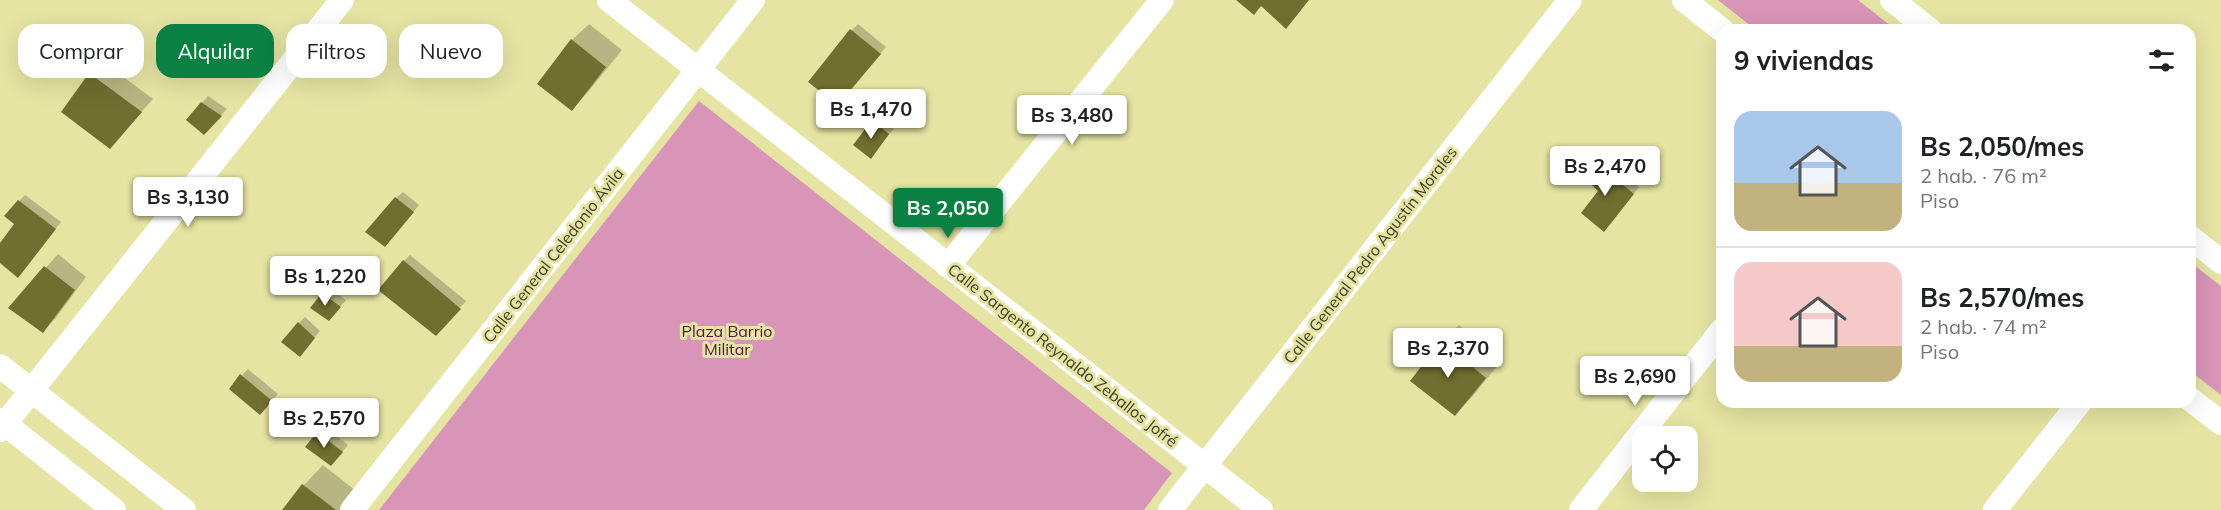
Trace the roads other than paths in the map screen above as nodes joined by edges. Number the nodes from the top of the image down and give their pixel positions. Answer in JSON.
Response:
{"nodes":[{"id":1,"x":342,"y":0,"type":"edge"},
{"id":2,"x":609,"y":0,"type":"edge"},
{"id":3,"x":753,"y":0,"type":"edge"},
{"id":4,"x":1162,"y":0,"type":"edge"},
{"id":5,"x":1570,"y":0,"type":"edge"},
{"id":6,"x":1684,"y":0,"type":"edge"},
{"id":7,"x":1892,"y":0,"type":"edge"},
{"id":8,"x":1918,"y":24,"type":"edge"},
{"id":9,"x":1716,"y":25,"type":"edge"},
{"id":10,"x":699,"y":70,"type":"junction"},
{"id":11,"x":2196,"y":242,"type":"edge"},
{"id":12,"x":2221,"y":262,"type":"edge"},
{"id":13,"x":948,"y":266,"type":"junction"},
{"id":14,"x":1716,"y":338,"type":"edge"},
{"id":15,"x":0,"y":366,"type":"edge"},
{"id":16,"x":31,"y":390,"type":"junction"},
{"id":17,"x":2196,"y":404,"type":"edge"},
{"id":18,"x":2075,"y":408,"type":"edge"},
{"id":19,"x":2221,"y":423,"type":"edge"},
{"id":20,"x":2,"y":424,"type":"edge"},
{"id":21,"x":1205,"y":466,"type":"junction"},
{"id":22,"x":114,"y":510,"type":"edge"},
{"id":23,"x":184,"y":510,"type":"edge"},
{"id":24,"x":352,"y":510,"type":"edge"},
{"id":25,"x":1170,"y":510,"type":"edge"},
{"id":26,"x":1261,"y":510,"type":"edge"},
{"id":27,"x":1581,"y":510,"type":"edge"},
{"id":28,"x":1995,"y":510,"type":"edge"}],
"edges":[{"from":1,"to":16,"type":"street"},
{"from":2,"to":10,"type":"street","name":"Calle Sargento Reynaldo Zeballos Jofré"},
{"from":3,"to":10,"type":"street","name":"Calle General Celedonio Ávila"},
{"from":4,"to":13,"type":"street"},
{"from":5,"to":21,"type":"street","name":"Calle General Pedro Agustín Morales"},
{"from":6,"to":9,"type":"street"},
{"from":7,"to":8,"type":"street"},
{"from":10,"to":13,"type":"street","name":"Calle Sargento Reynaldo Zeballos Jofré"},
{"from":10,"to":24,"type":"street","name":"Calle General Celedonio Ávila"},
{"from":11,"to":12,"type":"street"},
{"from":13,"to":21,"type":"street","name":"Calle Sargento Reynaldo Zeballos Jofré"},
{"from":14,"to":27,"type":"street"},
{"from":15,"to":16,"type":"street"},
{"from":16,"to":20,"type":"street"},
{"from":16,"to":23,"type":"street"},
{"from":17,"to":19,"type":"street"},
{"from":18,"to":28,"type":"street"},
{"from":20,"to":22,"type":"street"},
{"from":21,"to":25,"type":"street","name":"Calle General Pedro Agustín Morales"},
{"from":21,"to":26,"type":"street","name":"Calle Sargento Reynaldo Zeballos Jofré"}]}
